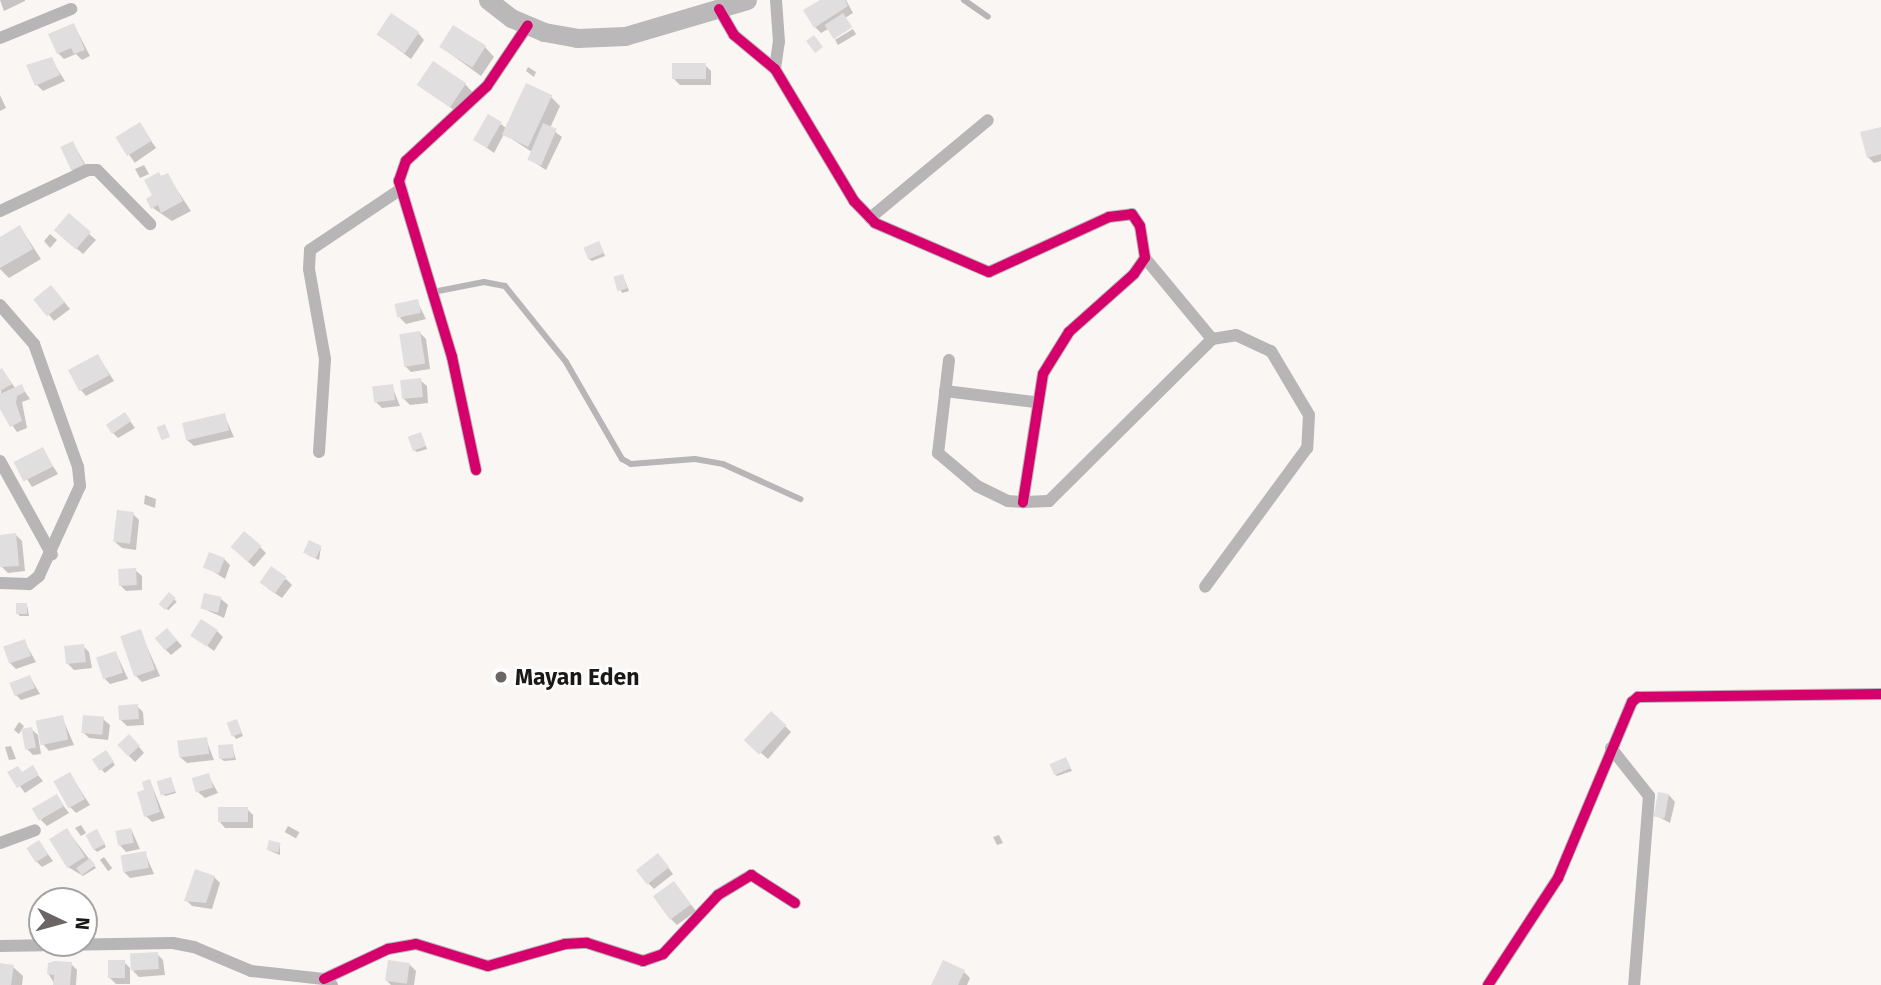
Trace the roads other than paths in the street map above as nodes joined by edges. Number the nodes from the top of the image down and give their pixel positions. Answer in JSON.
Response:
{"nodes":[{"id":1,"x":488,"y":0,"type":"edge"},
{"id":2,"x":747,"y":0,"type":"edge"},
{"id":3,"x":776,"y":0,"type":"edge"},
{"id":4,"x":964,"y":0,"type":"edge"},
{"id":5,"x":71,"y":9,"type":"dead end"},
{"id":6,"x":719,"y":9,"type":"junction"},
{"id":7,"x":988,"y":17,"type":"dead end"},
{"id":8,"x":528,"y":25,"type":"junction"},
{"id":9,"x":0,"y":38,"type":"edge"},
{"id":10,"x":775,"y":69,"type":"junction"},
{"id":11,"x":988,"y":120,"type":"dead end"},
{"id":12,"x":401,"y":189,"type":"junction"},
{"id":13,"x":0,"y":211,"type":"edge"},
{"id":14,"x":870,"y":218,"type":"junction"},
{"id":15,"x":150,"y":224,"type":"dead end"},
{"id":16,"x":1145,"y":258,"type":"junction"},
{"id":17,"x":431,"y":292,"type":"junction"},
{"id":18,"x":0,"y":305,"type":"edge"},
{"id":19,"x":1212,"y":339,"type":"junction"},
{"id":20,"x":949,"y":360,"type":"dead end"},
{"id":21,"x":945,"y":391,"type":"junction"},
{"id":22,"x":1035,"y":402,"type":"junction"},
{"id":23,"x":319,"y":453,"type":"dead end"},
{"id":24,"x":0,"y":461,"type":"edge"},
{"id":25,"x":476,"y":470,"type":"dead end"},
{"id":26,"x":800,"y":499,"type":"dead end"},
{"id":27,"x":1023,"y":502,"type":"junction"},
{"id":28,"x":52,"y":555,"type":"junction"},
{"id":29,"x":0,"y":583,"type":"edge"},
{"id":30,"x":1205,"y":587,"type":"dead end"},
{"id":31,"x":1881,"y":694,"type":"edge"},
{"id":32,"x":1611,"y":748,"type":"junction"},
{"id":33,"x":35,"y":830,"type":"dead end"},
{"id":34,"x":0,"y":843,"type":"edge"},
{"id":35,"x":795,"y":903,"type":"dead end"},
{"id":36,"x":0,"y":946,"type":"edge"},
{"id":37,"x":328,"y":982,"type":"edge"},
{"id":38,"x":1488,"y":985,"type":"edge"},
{"id":39,"x":1634,"y":985,"type":"edge"}],
"edges":[{"from":1,"to":8,"type":"main road"},
{"from":2,"to":6,"type":"main road"},
{"from":3,"to":10,"type":"street"},
{"from":4,"to":7,"type":"lane"},
{"from":5,"to":9,"type":"street"},
{"from":6,"to":8,"type":"main road"},
{"from":6,"to":10,"type":"street"},
{"from":8,"to":12,"type":"street"},
{"from":10,"to":14,"type":"street"},
{"from":11,"to":14,"type":"street"},
{"from":12,"to":17,"type":"street"},
{"from":12,"to":23,"type":"street"},
{"from":13,"to":15,"type":"street"},
{"from":14,"to":16,"type":"street"},
{"from":16,"to":19,"type":"street"},
{"from":16,"to":22,"type":"street"},
{"from":17,"to":25,"type":"street"},
{"from":17,"to":26,"type":"lane"},
{"from":18,"to":28,"type":"street"},
{"from":19,"to":27,"type":"street"},
{"from":19,"to":30,"type":"street"},
{"from":20,"to":21,"type":"street"},
{"from":21,"to":22,"type":"street"},
{"from":21,"to":27,"type":"street"},
{"from":22,"to":27,"type":"street"},
{"from":24,"to":28,"type":"street"},
{"from":28,"to":29,"type":"street"},
{"from":31,"to":32,"type":"street"},
{"from":32,"to":38,"type":"street"},
{"from":32,"to":39,"type":"street"},
{"from":33,"to":34,"type":"street"},
{"from":35,"to":37,"type":"street"},
{"from":36,"to":37,"type":"street"}]}
